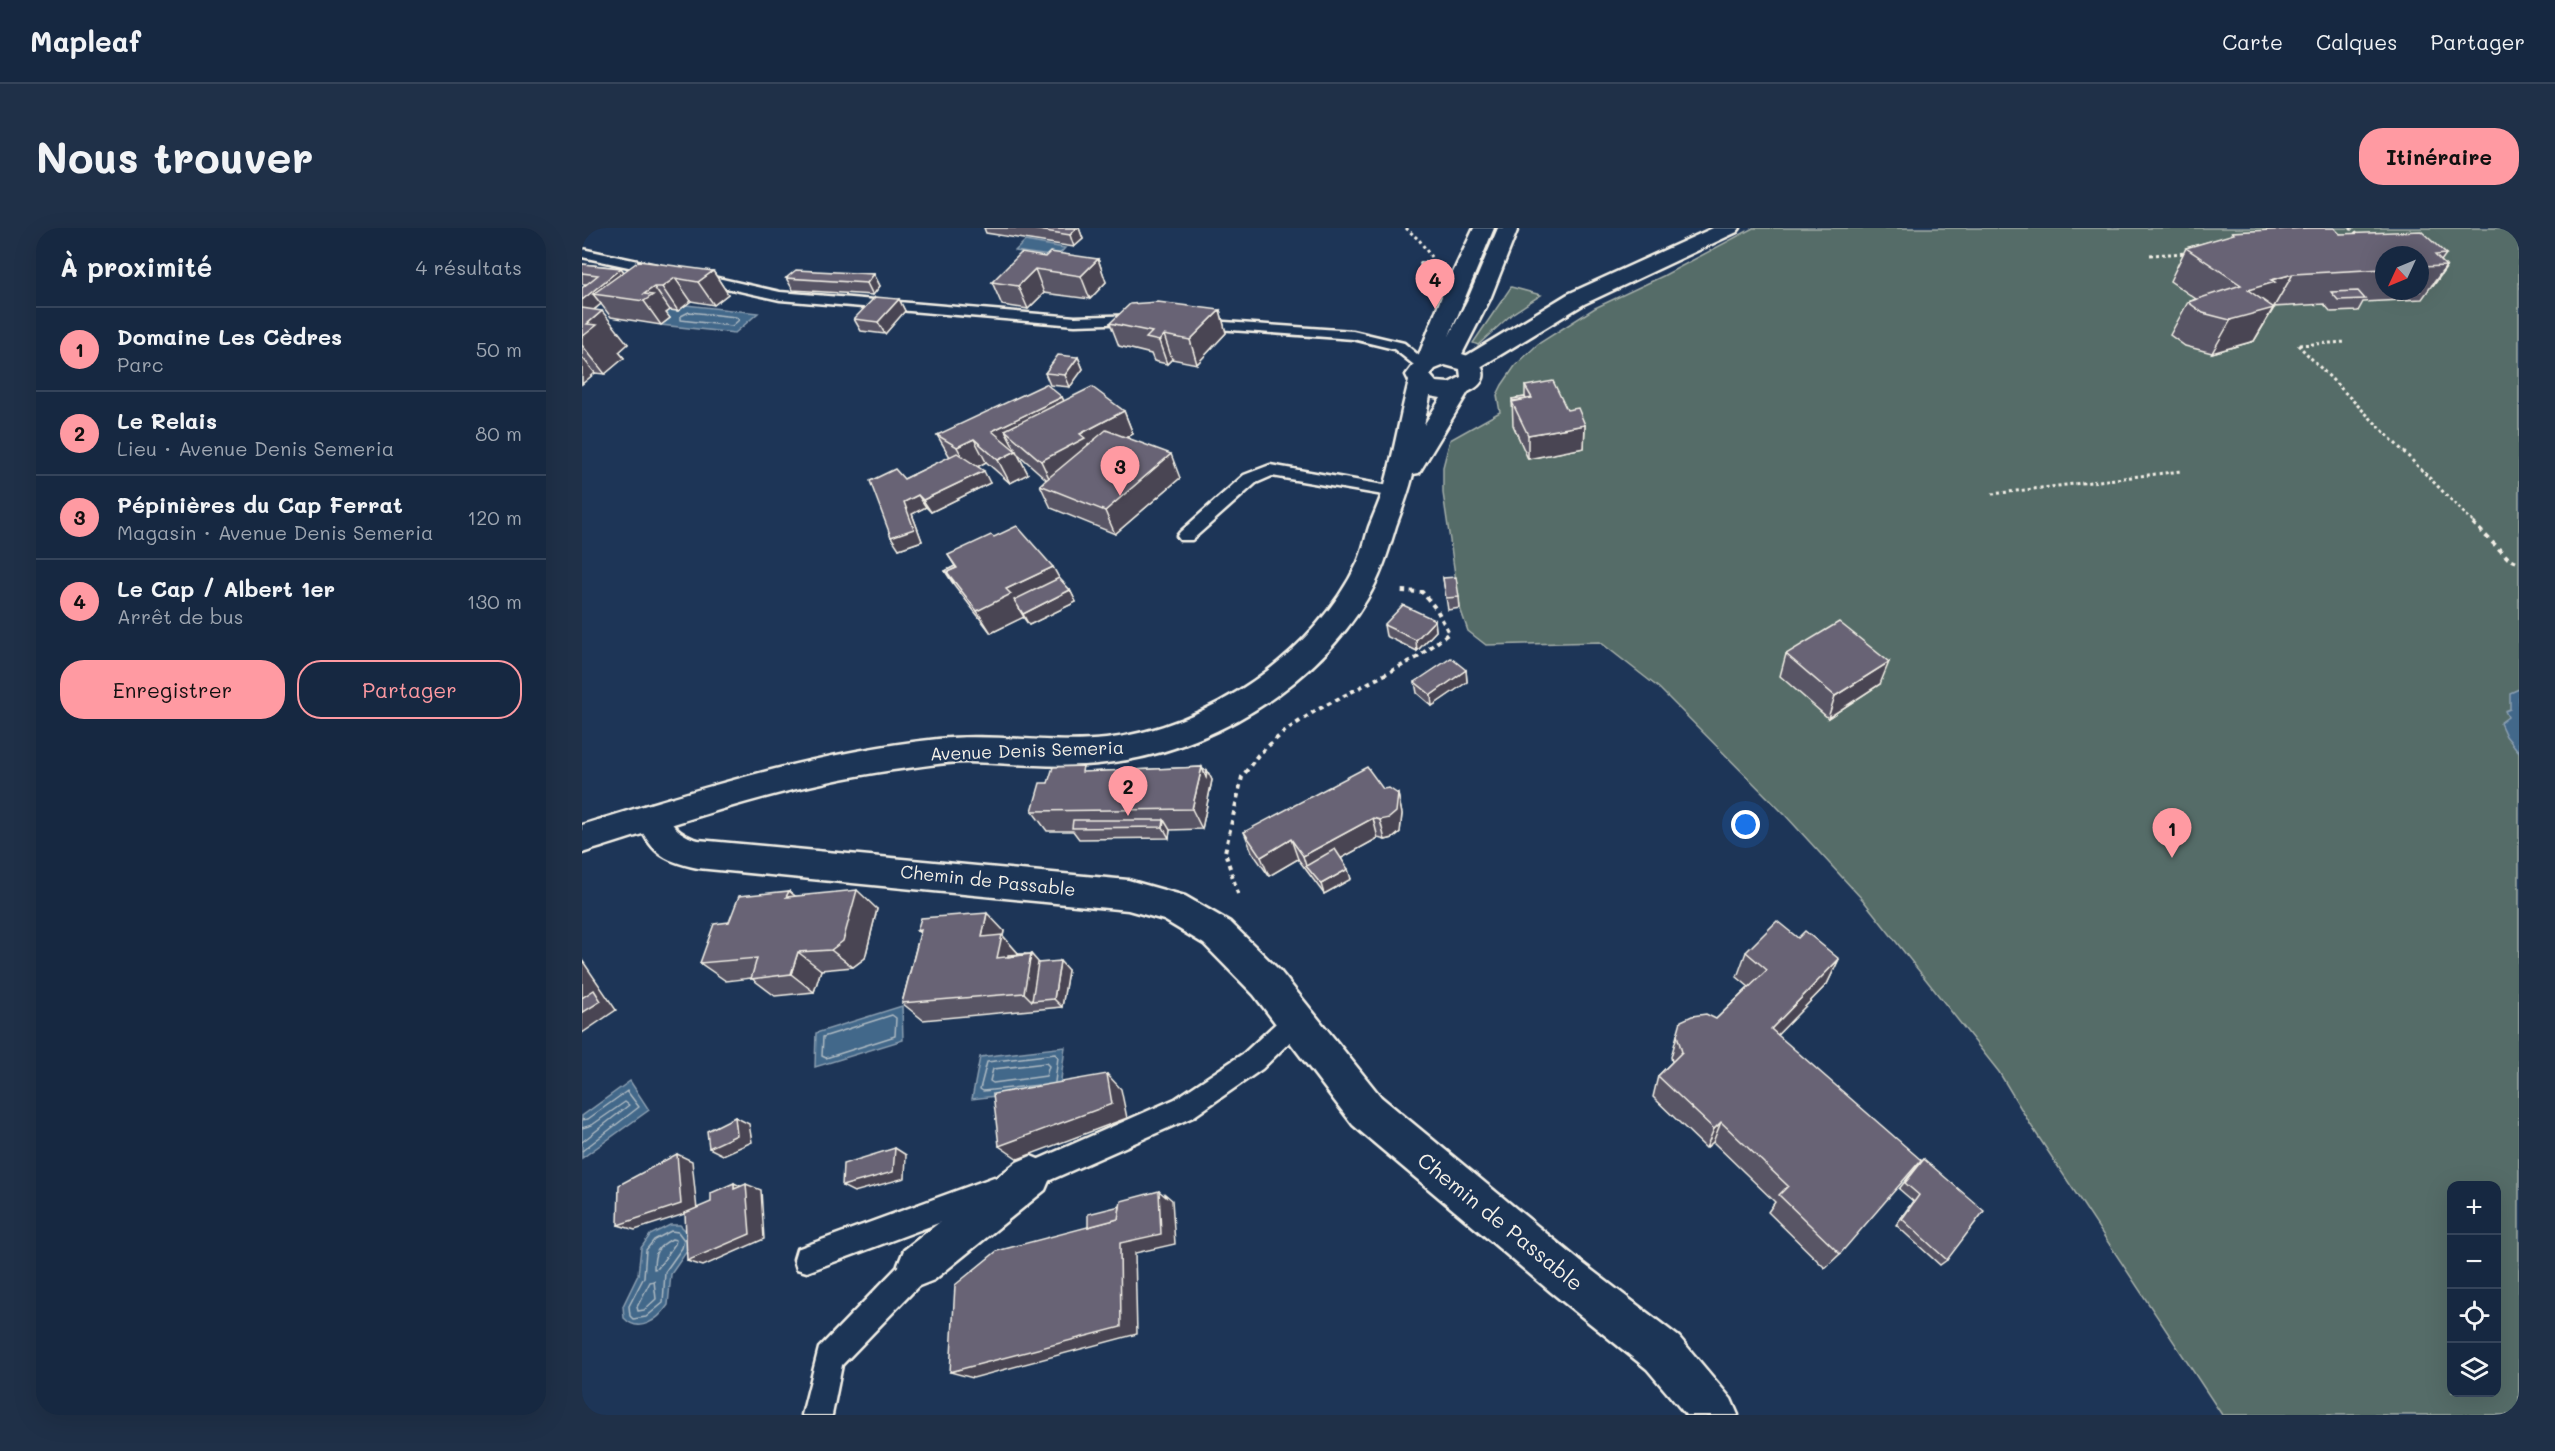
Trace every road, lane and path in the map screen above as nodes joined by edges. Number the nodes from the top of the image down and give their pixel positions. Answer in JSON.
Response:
{"nodes":[{"id":1,"x":1406,"y":228,"type":"edge"},
{"id":2,"x":1484,"y":228,"type":"edge"},
{"id":3,"x":1508,"y":228,"type":"edge"},
{"id":4,"x":1730,"y":228,"type":"edge"},
{"id":5,"x":2350,"y":228,"type":"edge"},
{"id":6,"x":2359,"y":236,"type":"edge"},
{"id":7,"x":582,"y":253,"type":"edge"},
{"id":8,"x":2196,"y":253,"type":"edge"},
{"id":9,"x":2150,"y":255,"type":"dead end"},
{"id":10,"x":1435,"y":264,"type":"edge"},
{"id":11,"x":1159,"y":320,"type":"edge"},
{"id":12,"x":1183,"y":322,"type":"edge"},
{"id":13,"x":2346,"y":342,"type":"dead end"},
{"id":14,"x":1446,"y":371,"type":"junction"},
{"id":15,"x":2181,"y":471,"type":"dead end"},
{"id":16,"x":1395,"y":492,"type":"junction"},
{"id":17,"x":1992,"y":494,"type":"dead end"},
{"id":18,"x":1186,"y":536,"type":"dead end"},
{"id":19,"x":2519,"y":563,"type":"edge"},
{"id":20,"x":1437,"y":610,"type":"dead end"},
{"id":21,"x":651,"y":818,"type":"junction"},
{"id":22,"x":582,"y":839,"type":"edge"},
{"id":23,"x":1225,"y":852,"type":"dead end"},
{"id":24,"x":1294,"y":1021,"type":"junction"},
{"id":25,"x":1031,"y":1176,"type":"junction"},
{"id":26,"x":807,"y":1259,"type":"dead end"},
{"id":27,"x":919,"y":1265,"type":"joint"},
{"id":28,"x":817,"y":1415,"type":"edge"},
{"id":29,"x":1715,"y":1415,"type":"edge"}],
"edges":[{"from":1,"to":10,"type":"path"},
{"from":2,"to":14,"type":"main road","name":"Avenue Denis Semeria"},
{"from":3,"to":14,"type":"main road","name":"Avenue Denis Semeria"},
{"from":4,"to":14,"type":"main road"},
{"from":5,"to":6,"type":"path"},
{"from":7,"to":11,"type":"lane"},
{"from":8,"to":9,"type":"path"},
{"from":12,"to":14,"type":"lane"},
{"from":13,"to":19,"type":"path"},
{"from":14,"to":16,"type":"main road","name":"Avenue Denis Semeria"},
{"from":14,"to":16,"type":"main road","name":"Avenue Denis Semeria"},
{"from":15,"to":17,"type":"path"},
{"from":16,"to":18,"type":"lane"},
{"from":16,"to":21,"type":"main road","name":"Avenue Denis Semeria"},
{"from":20,"to":23,"type":"path"},
{"from":21,"to":22,"type":"main road","name":"Avenue Denis Semeria"},
{"from":21,"to":24,"type":"main road","name":"Chemin de Passable"},
{"from":24,"to":25,"type":"lane"},
{"from":24,"to":29,"type":"main road","name":"Chemin de Passable"},
{"from":25,"to":26,"type":"lane"},
{"from":25,"to":27,"type":"main road"},
{"from":27,"to":28,"type":"lane"}]}
